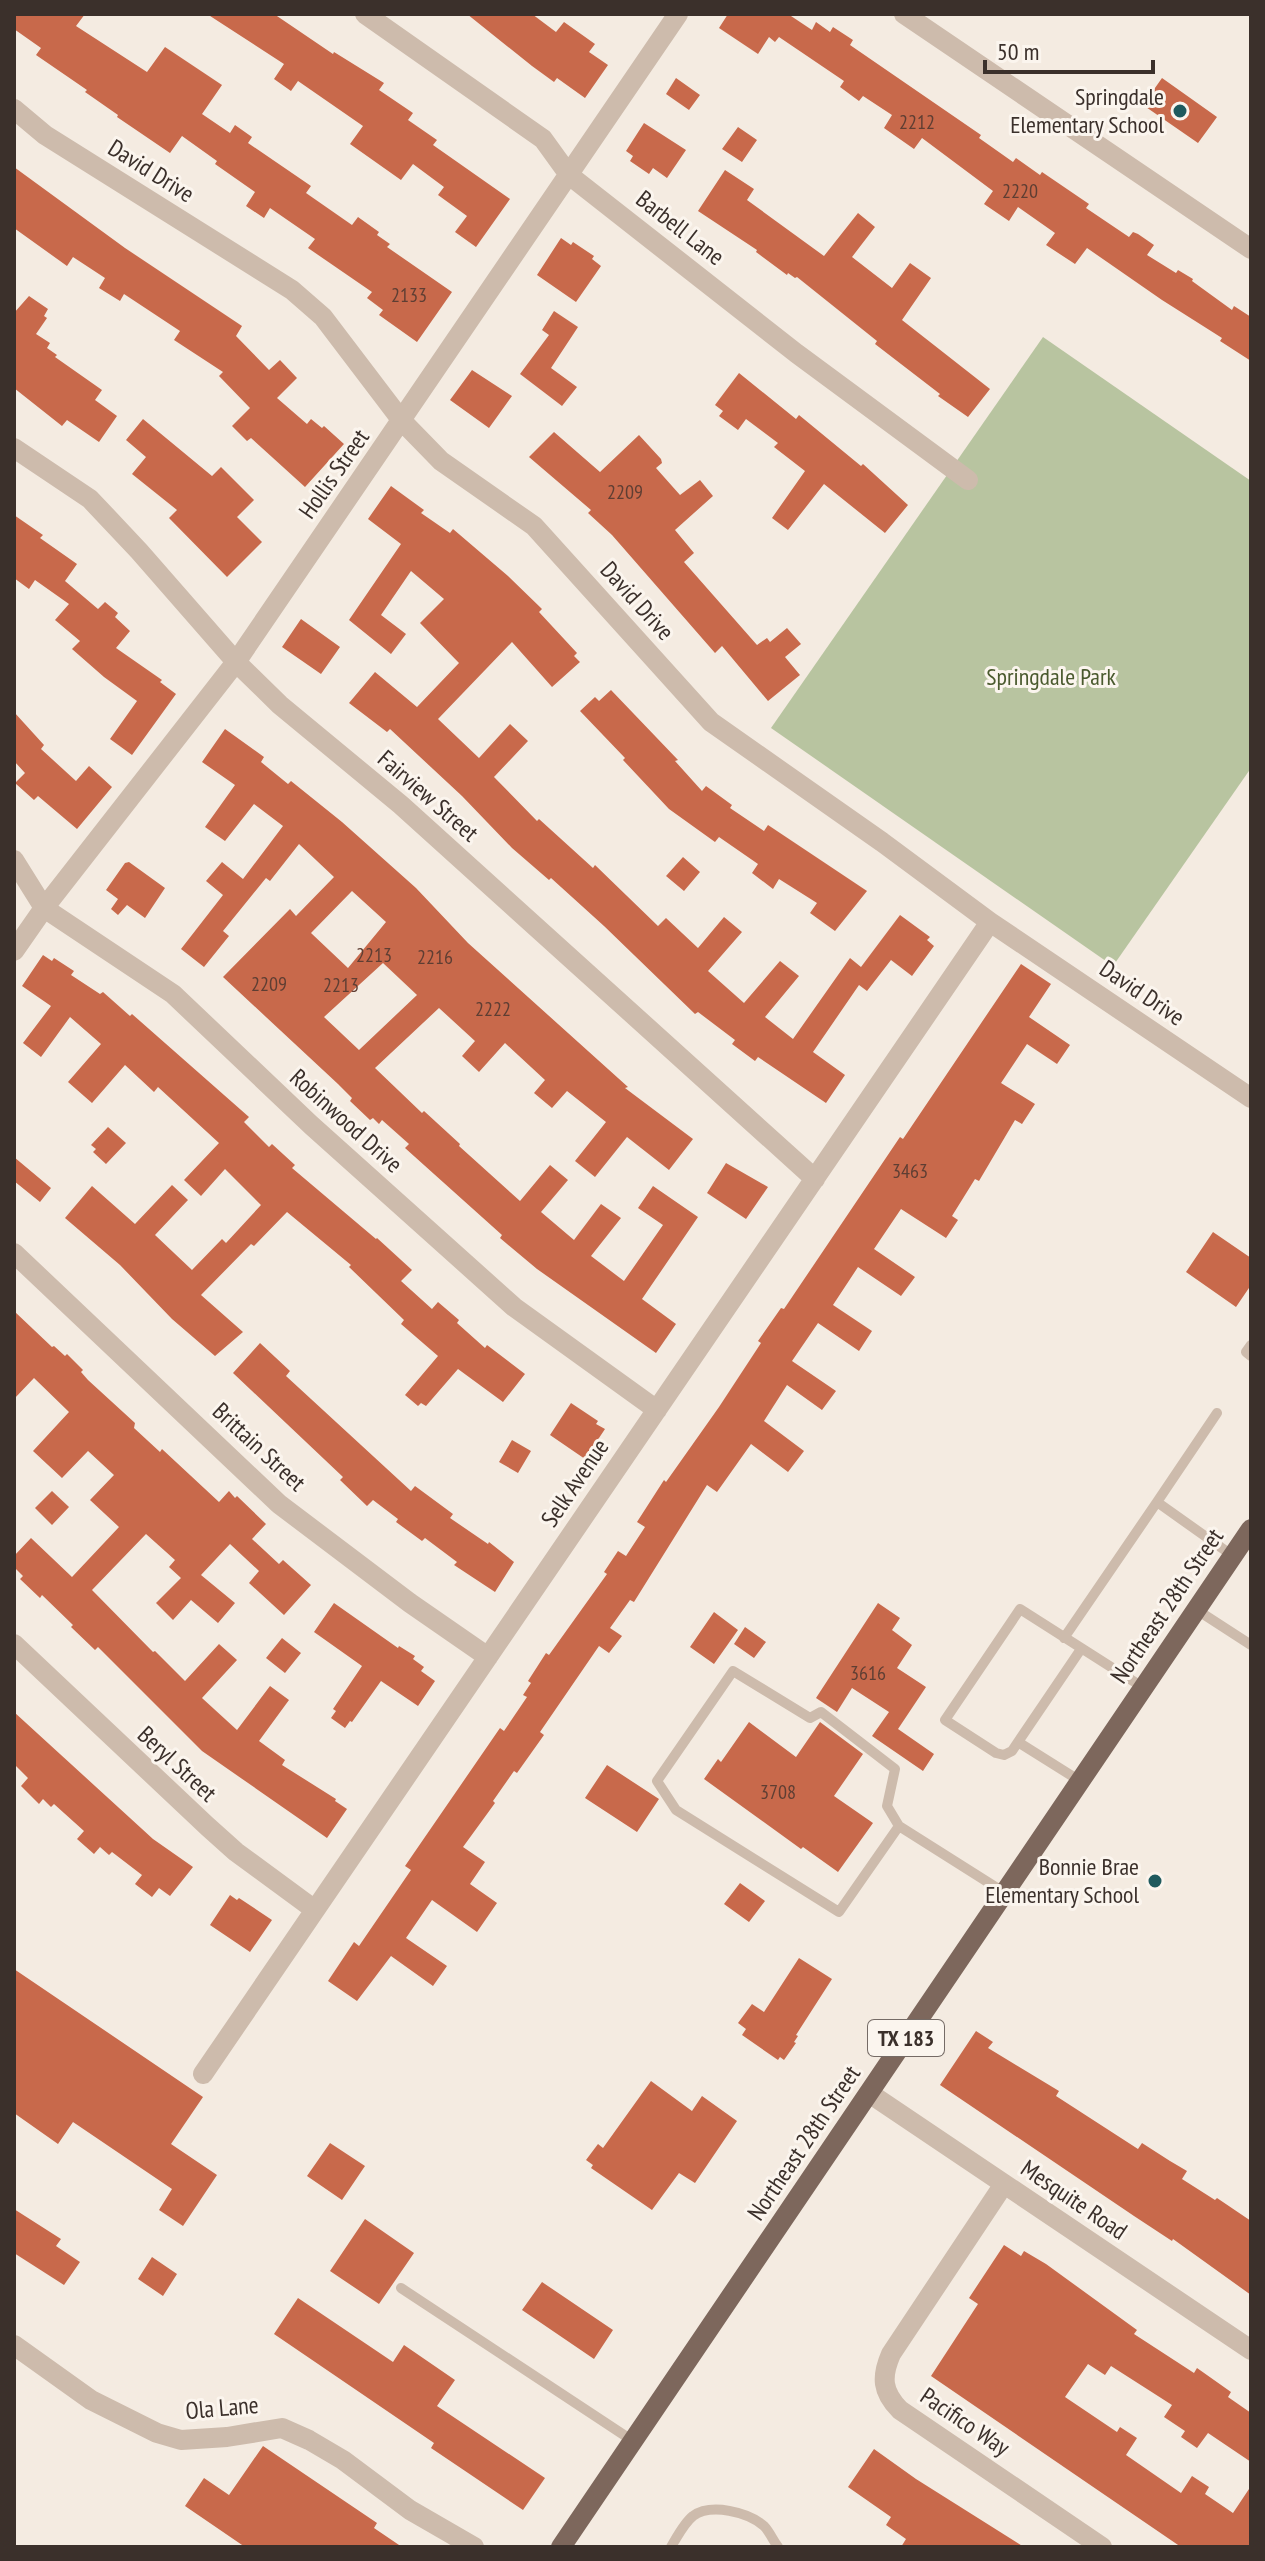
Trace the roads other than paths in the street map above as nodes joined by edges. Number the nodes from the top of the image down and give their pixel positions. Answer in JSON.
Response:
{"nodes":[{"id":1,"x":365,"y":14,"type":"edge"},
{"id":2,"x":678,"y":14,"type":"edge"},
{"id":3,"x":904,"y":14,"type":"edge"},
{"id":4,"x":14,"y":109,"type":"edge"},
{"id":5,"x":569,"y":175,"type":"junction"},
{"id":6,"x":1251,"y":249,"type":"edge"},
{"id":7,"x":402,"y":421,"type":"junction"},
{"id":8,"x":14,"y":448,"type":"edge"},
{"id":9,"x":968,"y":480,"type":"dead end"},
{"id":10,"x":236,"y":662,"type":"junction"},
{"id":11,"x":14,"y":860,"type":"edge"},
{"id":12,"x":44,"y":908,"type":"junction"},
{"id":13,"x":990,"y":922,"type":"junction"},
{"id":14,"x":14,"y":951,"type":"edge"},
{"id":15,"x":1251,"y":1098,"type":"edge"},
{"id":16,"x":815,"y":1179,"type":"junction"},
{"id":17,"x":14,"y":1253,"type":"edge"},
{"id":18,"x":1251,"y":1345,"type":"edge"},
{"id":19,"x":1251,"y":1356,"type":"edge"},
{"id":20,"x":657,"y":1410,"type":"junction"},
{"id":21,"x":1217,"y":1413,"type":"dead end"},
{"id":22,"x":1157,"y":1502,"type":"junction"},
{"id":23,"x":1251,"y":1529,"type":"edge"},
{"id":24,"x":1233,"y":1556,"type":"junction"},
{"id":25,"x":1197,"y":1610,"type":"junction"},
{"id":26,"x":1064,"y":1638,"type":"junction"},
{"id":27,"x":14,"y":1644,"type":"edge"},
{"id":28,"x":1251,"y":1645,"type":"edge"},
{"id":29,"x":1081,"y":1649,"type":"junction"},
{"id":30,"x":488,"y":1657,"type":"junction"},
{"id":31,"x":1144,"y":1688,"type":"junction"},
{"id":32,"x":1018,"y":1742,"type":"junction"},
{"id":33,"x":1080,"y":1781,"type":"junction"},
{"id":34,"x":899,"y":1826,"type":"junction"},
{"id":35,"x":1005,"y":1893,"type":"junction"},
{"id":36,"x":315,"y":1910,"type":"junction"},
{"id":37,"x":203,"y":2074,"type":"dead end"},
{"id":38,"x":869,"y":2093,"type":"junction"},
{"id":39,"x":1004,"y":2184,"type":"junction"},
{"id":40,"x":401,"y":2288,"type":"dead end"},
{"id":41,"x":14,"y":2345,"type":"edge"},
{"id":42,"x":1251,"y":2350,"type":"edge"},
{"id":43,"x":633,"y":2441,"type":"junction"},
{"id":44,"x":474,"y":2547,"type":"edge"},
{"id":45,"x":561,"y":2547,"type":"edge"},
{"id":46,"x":671,"y":2547,"type":"edge"},
{"id":47,"x":778,"y":2547,"type":"edge"},
{"id":48,"x":1102,"y":2547,"type":"edge"}],
"edges":[{"from":1,"to":5,"type":"street","name":"Barbell Lane"},
{"from":2,"to":5,"type":"street","name":"Hollis Street"},
{"from":3,"to":6,"type":"street"},
{"from":4,"to":7,"type":"street","name":"David Drive"},
{"from":5,"to":7,"type":"street","name":"Hollis Street"},
{"from":5,"to":9,"type":"street","name":"Barbell Lane"},
{"from":7,"to":10,"type":"street","name":"Hollis Street"},
{"from":7,"to":13,"type":"street","name":"David Drive"},
{"from":8,"to":10,"type":"street","name":"Fairview Street"},
{"from":10,"to":12,"type":"street","name":"Hollis Street"},
{"from":10,"to":16,"type":"street","name":"Fairview Street"},
{"from":11,"to":12,"type":"street","name":"Robinwood Drive"},
{"from":12,"to":14,"type":"street","name":"Hollis Street"},
{"from":12,"to":20,"type":"street","name":"Robinwood Drive"},
{"from":13,"to":15,"type":"street","name":"David Drive"},
{"from":13,"to":16,"type":"street","name":"Selk Avenue"},
{"from":16,"to":20,"type":"street","name":"Selk Avenue"},
{"from":17,"to":30,"type":"street","name":"Brittain Street"},
{"from":18,"to":19,"type":"lane"},
{"from":20,"to":30,"type":"street","name":"Selk Avenue"},
{"from":21,"to":22,"type":"lane"},
{"from":22,"to":24,"type":"lane"},
{"from":22,"to":26,"type":"lane"},
{"from":23,"to":24,"type":"main road","name":"Northeast 28th Street","number":"TX 183"},
{"from":24,"to":25,"type":"main road","name":"Northeast 28th Street","number":"TX 183"},
{"from":25,"to":28,"type":"lane"},
{"from":25,"to":31,"type":"main road","name":"Northeast 28th Street","number":"TX 183"},
{"from":26,"to":29,"type":"lane"},
{"from":26,"to":32,"type":"lane"},
{"from":27,"to":36,"type":"street","name":"Beryl Street"},
{"from":29,"to":31,"type":"lane"},
{"from":29,"to":32,"type":"lane"},
{"from":30,"to":36,"type":"street","name":"Selk Avenue"},
{"from":31,"to":33,"type":"main road","name":"Northeast 28th Street","number":"TX 183"},
{"from":32,"to":33,"type":"lane"},
{"from":33,"to":35,"type":"main road","name":"Northeast 28th Street","number":"TX 183"},
{"from":34,"to":34,"type":"lane"},
{"from":34,"to":35,"type":"lane"},
{"from":35,"to":38,"type":"main road","name":"Northeast 28th Street","number":"TX 183"},
{"from":36,"to":37,"type":"street","name":"Selk Avenue"},
{"from":38,"to":39,"type":"street","name":"Mesquite Road"},
{"from":38,"to":43,"type":"main road","name":"Northeast 28th Street","number":"TX 183"},
{"from":39,"to":42,"type":"street","name":"Mesquite Road"},
{"from":39,"to":48,"type":"street","name":"Pacifico Way"},
{"from":40,"to":43,"type":"lane"},
{"from":41,"to":44,"type":"street","name":"Ola Lane"},
{"from":43,"to":45,"type":"main road","name":"Northeast 28th Street","number":"TX 183"},
{"from":46,"to":47,"type":"lane"}]}
